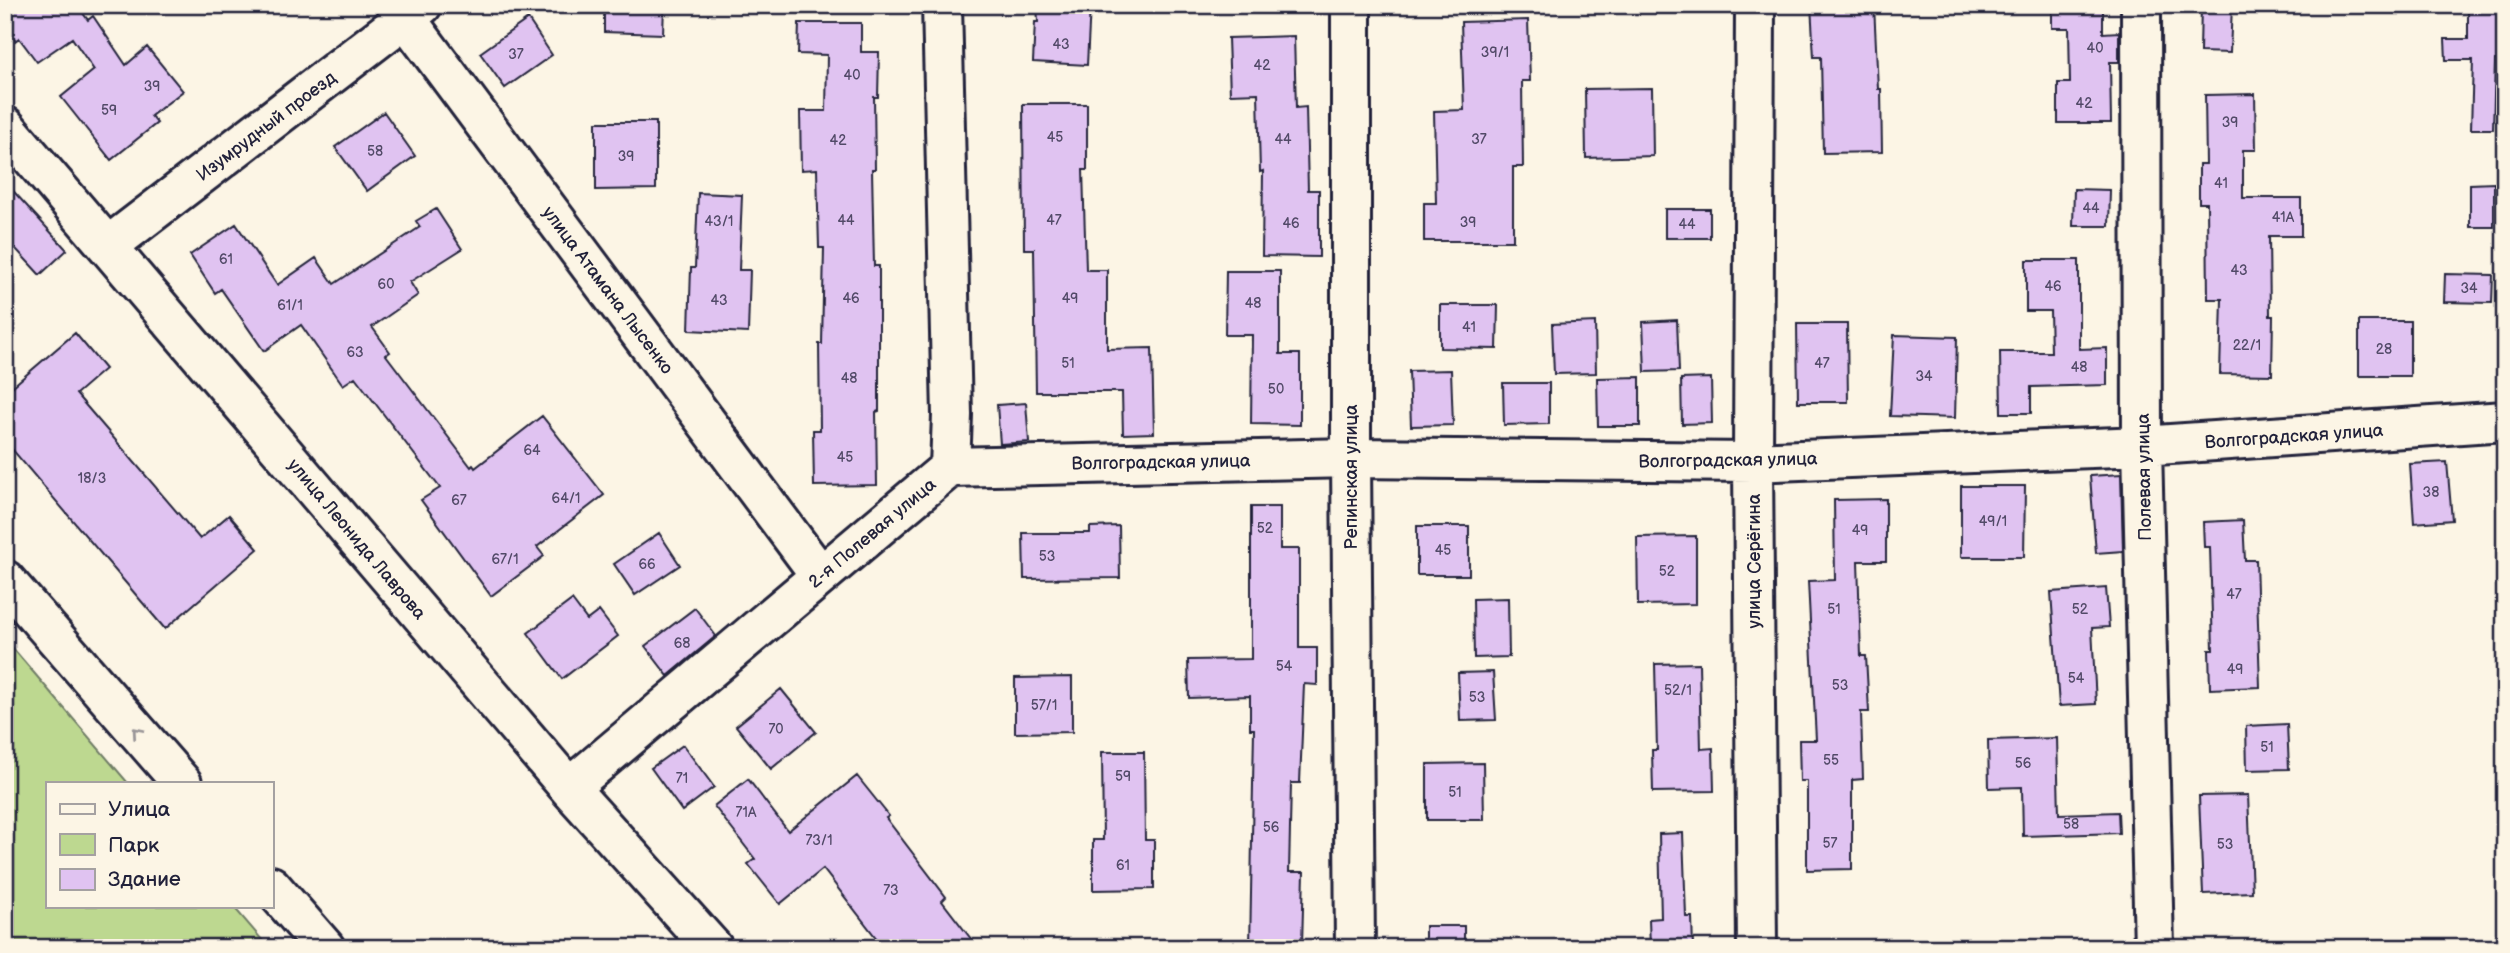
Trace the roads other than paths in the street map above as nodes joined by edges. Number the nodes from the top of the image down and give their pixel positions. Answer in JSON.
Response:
{"nodes":[{"id":1,"x":943,"y":5,"type":"edge"},
{"id":2,"x":1351,"y":5,"type":"edge"},
{"id":3,"x":1755,"y":5,"type":"edge"},
{"id":4,"x":2141,"y":5,"type":"edge"},
{"id":5,"x":408,"y":10,"type":"edge"},
{"id":6,"x":5,"y":126,"type":"edge"},
{"id":7,"x":108,"y":246,"type":"junction"},
{"id":8,"x":2505,"y":421,"type":"edge"},
{"id":9,"x":2143,"y":446,"type":"junction"},
{"id":10,"x":1351,"y":458,"type":"junction"},
{"id":11,"x":1754,"y":462,"type":"junction"},
{"id":12,"x":950,"y":467,"type":"junction"},
{"id":13,"x":820,"y":575,"type":"junction"},
{"id":14,"x":5,"y":579,"type":"edge"},
{"id":15,"x":181,"y":782,"type":"edge"},
{"id":16,"x":569,"y":788,"type":"junction"},
{"id":17,"x":273,"y":888,"type":"edge"},
{"id":18,"x":325,"y":948,"type":"edge"},
{"id":19,"x":713,"y":948,"type":"edge"},
{"id":20,"x":1355,"y":948,"type":"edge"},
{"id":21,"x":1757,"y":948,"type":"edge"},
{"id":22,"x":2154,"y":948,"type":"edge"}],
"edges":[{"from":1,"to":12,"type":"street","name":"2-я Полевая улица"},
{"from":2,"to":10,"type":"street","name":"Репинская улица"},
{"from":3,"to":11,"type":"street","name":"улица Серёгина"},
{"from":4,"to":9,"type":"street","name":"Полевая улица"},
{"from":5,"to":7,"type":"street","name":"Изумрудный проезд"},
{"from":5,"to":13,"type":"street","name":"улица Атамана Лысенко"},
{"from":6,"to":7,"type":"street","name":"улица Леонида Лаврова"},
{"from":7,"to":16,"type":"street","name":"улица Леонида Лаврова"},
{"from":8,"to":9,"type":"street","name":"Волгоградская улица"},
{"from":9,"to":11,"type":"street","name":"Волгоградская улица"},
{"from":9,"to":22,"type":"street","name":"Полевая улица"},
{"from":10,"to":11,"type":"street","name":"Волгоградская улица"},
{"from":10,"to":12,"type":"street","name":"Волгоградская улица"},
{"from":10,"to":20,"type":"street","name":"Репинская улица"},
{"from":11,"to":21,"type":"street","name":"улица Серёгина"},
{"from":12,"to":13,"type":"street","name":"2-я Полевая улица"},
{"from":13,"to":16,"type":"street","name":"2-я Полевая улица"},
{"from":15,"to":14,"type":"street","one_way":true},
{"from":16,"to":19,"type":"street","name":"улица Леонида Лаврова"},
{"from":17,"to":18,"type":"street"}]}
